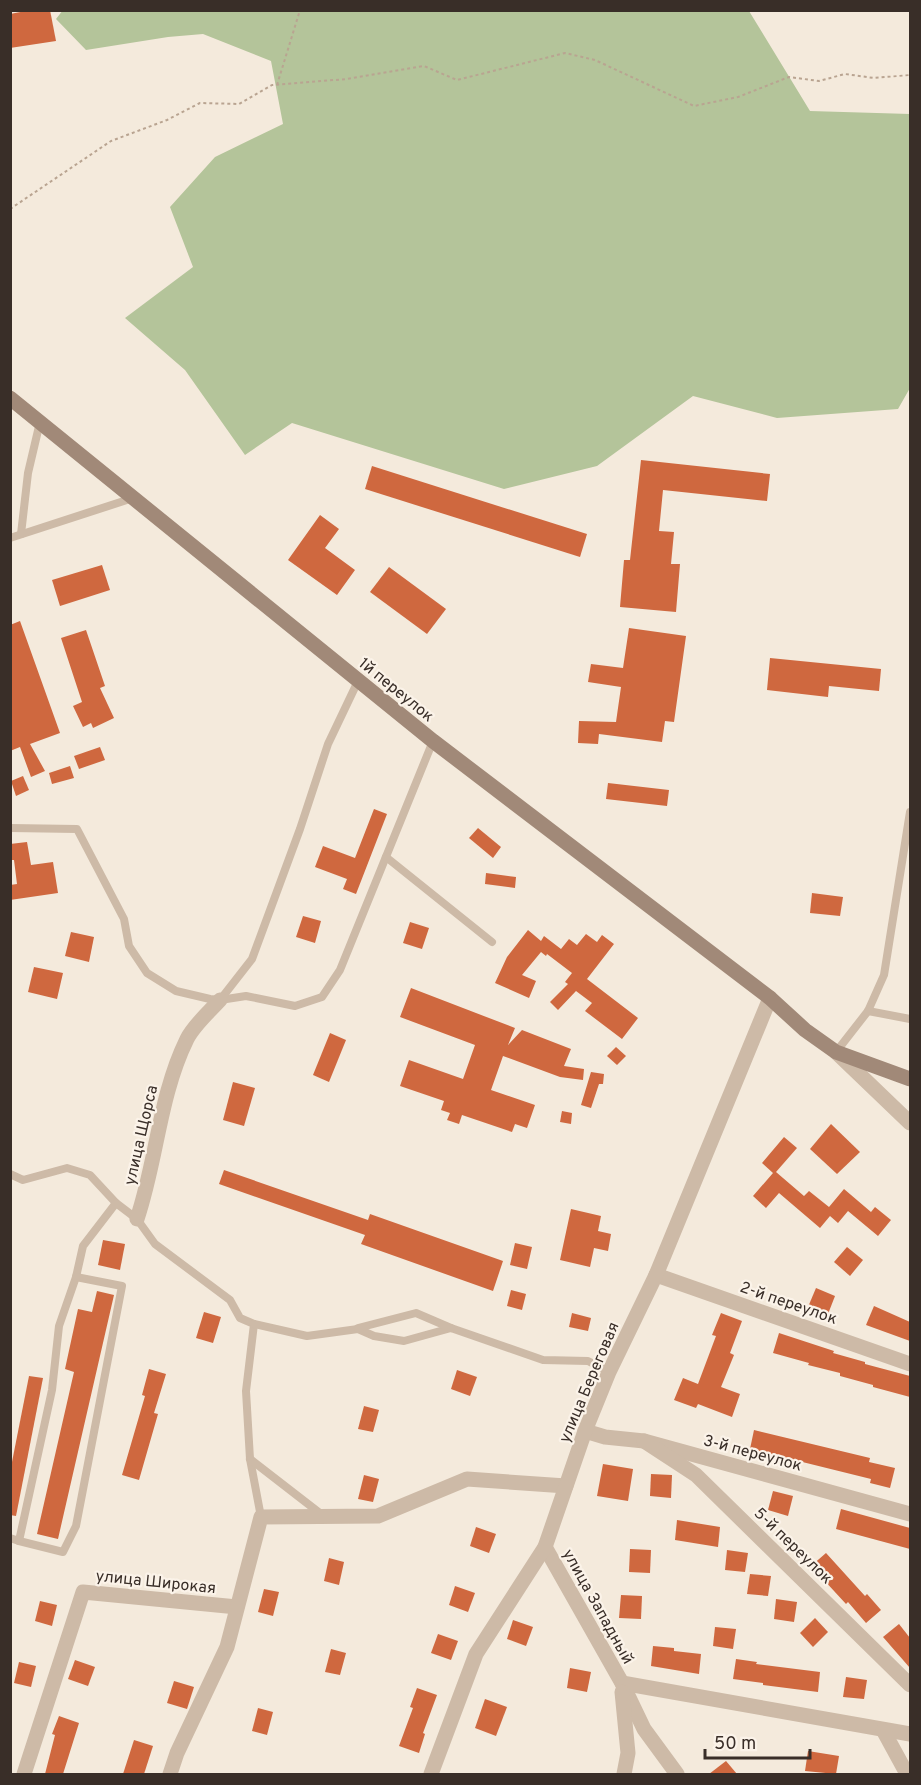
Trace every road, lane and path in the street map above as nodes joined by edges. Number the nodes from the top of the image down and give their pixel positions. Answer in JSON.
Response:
{"nodes":[{"id":1,"x":300,"y":10,"type":"edge"},
{"id":2,"x":910,"y":75,"type":"edge"},
{"id":3,"x":277,"y":85,"type":"junction"},
{"id":4,"x":10,"y":209,"type":"edge"},
{"id":5,"x":10,"y":398,"type":"edge"},
{"id":6,"x":40,"y":422,"type":"junction"},
{"id":7,"x":133,"y":498,"type":"junction"},
{"id":8,"x":21,"y":534,"type":"junction"},
{"id":9,"x":10,"y":538,"type":"edge"},
{"id":10,"x":358,"y":681,"type":"junction"},
{"id":11,"x":433,"y":741,"type":"junction"},
{"id":12,"x":910,"y":812,"type":"edge"},
{"id":13,"x":10,"y":828,"type":"edge"},
{"id":14,"x":386,"y":857,"type":"junction"},
{"id":15,"x":492,"y":942,"type":"dead end"},
{"id":16,"x":770,"y":998,"type":"junction"},
{"id":17,"x":220,"y":1000,"type":"junction"},
{"id":18,"x":868,"y":1011,"type":"junction"},
{"id":19,"x":910,"y":1019,"type":"edge"},
{"id":20,"x":836,"y":1052,"type":"junction"},
{"id":21,"x":910,"y":1079,"type":"edge"},
{"id":22,"x":910,"y":1123,"type":"edge"},
{"id":23,"x":10,"y":1174,"type":"edge"},
{"id":24,"x":116,"y":1203,"type":"junction"},
{"id":25,"x":137,"y":1219,"type":"junction"},
{"id":26,"x":656,"y":1275,"type":"junction"},
{"id":27,"x":76,"y":1277,"type":"junction"},
{"id":28,"x":254,"y":1324,"type":"junction"},
{"id":29,"x":451,"y":1328,"type":"junction"},
{"id":30,"x":358,"y":1329,"type":"junction"},
{"id":31,"x":910,"y":1364,"type":"edge"},
{"id":32,"x":609,"y":1372,"type":"junction"},
{"id":33,"x":585,"y":1431,"type":"junction"},
{"id":34,"x":644,"y":1441,"type":"junction"},
{"id":35,"x":250,"y":1459,"type":"junction"},
{"id":36,"x":566,"y":1486,"type":"junction"},
{"id":37,"x":910,"y":1514,"type":"edge"},
{"id":38,"x":325,"y":1516,"type":"junction"},
{"id":39,"x":261,"y":1517,"type":"junction"},
{"id":40,"x":15,"y":1539,"type":"edge"},
{"id":41,"x":545,"y":1547,"type":"junction"},
{"id":42,"x":237,"y":1607,"type":"junction"},
{"id":43,"x":622,"y":1683,"type":"junction"},
{"id":44,"x":910,"y":1685,"type":"edge"},
{"id":45,"x":883,"y":1730,"type":"junction"},
{"id":46,"x":910,"y":1734,"type":"edge"},
{"id":47,"x":24,"y":1774,"type":"edge"},
{"id":48,"x":170,"y":1774,"type":"edge"},
{"id":49,"x":431,"y":1774,"type":"edge"},
{"id":50,"x":624,"y":1774,"type":"edge"},
{"id":51,"x":677,"y":1774,"type":"edge"},
{"id":52,"x":907,"y":1774,"type":"edge"}],
"edges":[{"from":1,"to":3,"type":"path"},
{"from":2,"to":3,"type":"path"},
{"from":3,"to":4,"type":"path"},
{"from":5,"to":6,"type":"street","name":"1й переулок"},
{"from":6,"to":7,"type":"street","name":"1й переулок"},
{"from":6,"to":8,"type":"lane"},
{"from":7,"to":8,"type":"lane"},
{"from":7,"to":10,"type":"street","name":"1й переулок"},
{"from":8,"to":9,"type":"lane"},
{"from":10,"to":11,"type":"street","name":"1й переулок"},
{"from":10,"to":17,"type":"lane"},
{"from":11,"to":14,"type":"lane"},
{"from":11,"to":16,"type":"street","name":"1й переулок"},
{"from":12,"to":18,"type":"lane"},
{"from":13,"to":17,"type":"lane"},
{"from":14,"to":15,"type":"lane"},
{"from":14,"to":17,"type":"lane"},
{"from":16,"to":20,"type":"street","name":"1й переулок"},
{"from":16,"to":26,"type":"street","name":"улица Береговая"},
{"from":17,"to":25,"type":"street","name":"улица Щорса"},
{"from":18,"to":19,"type":"lane"},
{"from":18,"to":20,"type":"lane"},
{"from":20,"to":21,"type":"street","name":"1й переулок"},
{"from":20,"to":22,"type":"street"},
{"from":23,"to":24,"type":"lane"},
{"from":24,"to":25,"type":"lane"},
{"from":24,"to":27,"type":"lane"},
{"from":25,"to":28,"type":"lane"},
{"from":26,"to":31,"type":"street","name":"2-й переулок"},
{"from":26,"to":32,"type":"street","name":"улица Береговая"},
{"from":27,"to":40,"type":"lane"},
{"from":27,"to":40,"type":"lane"},
{"from":28,"to":30,"type":"lane"},
{"from":28,"to":35,"type":"lane"},
{"from":29,"to":30,"type":"lane"},
{"from":29,"to":30,"type":"lane"},
{"from":29,"to":32,"type":"lane"},
{"from":32,"to":33,"type":"street","name":"улица Береговая"},
{"from":33,"to":34,"type":"street","name":"3-й переулок"},
{"from":33,"to":36,"type":"street","name":"улица Береговая"},
{"from":34,"to":37,"type":"street","name":"3-й переулок"},
{"from":34,"to":44,"type":"street","name":"5-й переулок"},
{"from":35,"to":38,"type":"lane"},
{"from":35,"to":39,"type":"lane"},
{"from":36,"to":38,"type":"street"},
{"from":36,"to":41,"type":"street","name":"улица Береговая"},
{"from":38,"to":39,"type":"street"},
{"from":39,"to":42,"type":"street","name":"улица Широкая"},
{"from":41,"to":43,"type":"street","name":"улица Западный"},
{"from":41,"to":49,"type":"street","name":"улица Береговая"},
{"from":42,"to":47,"type":"street","name":"улица Широкая"},
{"from":42,"to":48,"type":"street","name":"улица Широкая"},
{"from":43,"to":45,"type":"street"},
{"from":43,"to":50,"type":"street"},
{"from":43,"to":51,"type":"street","name":"улица Западный"},
{"from":45,"to":46,"type":"street"},
{"from":45,"to":52,"type":"street"}]}
